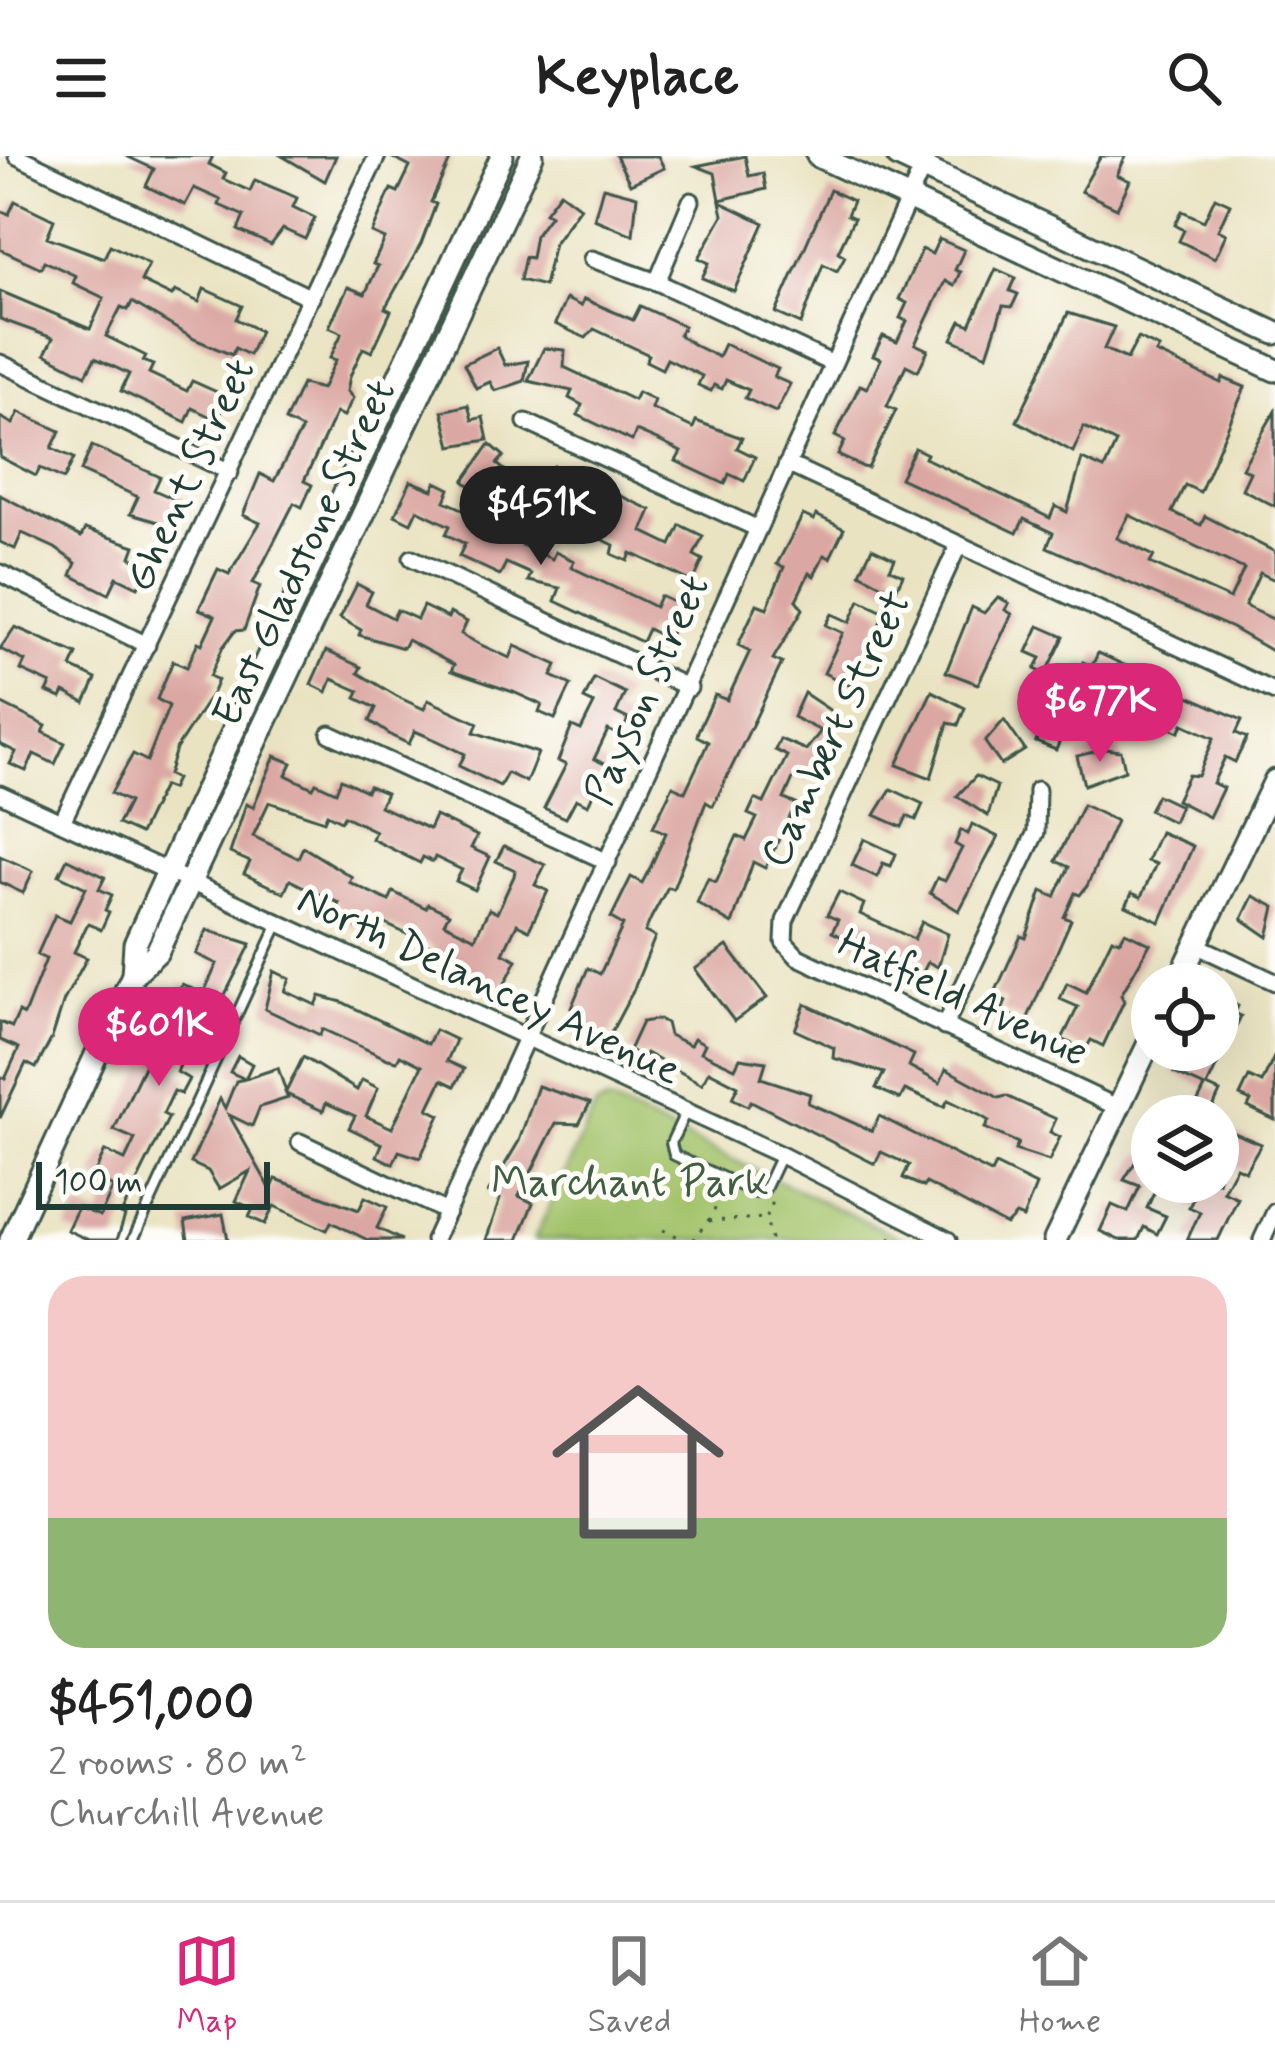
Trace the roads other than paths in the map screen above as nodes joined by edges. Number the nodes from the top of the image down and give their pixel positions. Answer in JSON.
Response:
{"nodes":[{"id":1,"x":17,"y":156,"type":"edge"},
{"id":2,"x":377,"y":156,"type":"edge"},
{"id":3,"x":502,"y":156,"type":"edge"},
{"id":4,"x":532,"y":156,"type":"edge"},
{"id":5,"x":818,"y":156,"type":"edge"},
{"id":6,"x":898,"y":156,"type":"edge"},
{"id":7,"x":922,"y":167,"type":"junction"},
{"id":8,"x":908,"y":198,"type":"junction"},
{"id":9,"x":691,"y":201,"type":"dead end"},
{"id":10,"x":592,"y":259,"type":"dead end"},
{"id":11,"x":657,"y":282,"type":"junction"},
{"id":12,"x":311,"y":298,"type":"junction"},
{"id":13,"x":1275,"y":334,"type":"edge"},
{"id":14,"x":0,"y":363,"type":"edge"},
{"id":15,"x":831,"y":363,"type":"junction"},
{"id":16,"x":1275,"y":370,"type":"edge"},
{"id":17,"x":526,"y":422,"type":"dead end"},
{"id":18,"x":787,"y":464,"type":"junction"},
{"id":19,"x":230,"y":472,"type":"junction"},
{"id":20,"x":754,"y":527,"type":"junction"},
{"id":21,"x":958,"y":546,"type":"junction"},
{"id":22,"x":412,"y":559,"type":"dead end"},
{"id":23,"x":0,"y":574,"type":"edge"},
{"id":24,"x":147,"y":645,"type":"junction"},
{"id":25,"x":689,"y":688,"type":"junction"},
{"id":26,"x":1275,"y":692,"type":"edge"},
{"id":27,"x":330,"y":734,"type":"dead end"},
{"id":28,"x":1275,"y":781,"type":"edge"},
{"id":29,"x":1037,"y":790,"type":"dead end"},
{"id":30,"x":0,"y":794,"type":"edge"},
{"id":31,"x":62,"y":823,"type":"junction"},
{"id":32,"x":608,"y":862,"type":"junction"},
{"id":33,"x":167,"y":873,"type":"junction"},
{"id":34,"x":189,"y":884,"type":"junction"},
{"id":35,"x":278,"y":925,"type":"junction"},
{"id":36,"x":784,"y":942,"type":"joint"},
{"id":37,"x":1196,"y":945,"type":"junction"},
{"id":38,"x":1187,"y":963,"type":"edge"},
{"id":39,"x":133,"y":975,"type":"junction"},
{"id":40,"x":1275,"y":982,"type":"edge"},
{"id":41,"x":944,"y":1027,"type":"junction"},
{"id":42,"x":527,"y":1040,"type":"junction"},
{"id":43,"x":1136,"y":1071,"type":"edge"},
{"id":44,"x":1119,"y":1108,"type":"junction"},
{"id":45,"x":686,"y":1112,"type":"junction"},
{"id":46,"x":300,"y":1142,"type":"dead end"},
{"id":47,"x":781,"y":1155,"type":"junction"},
{"id":48,"x":447,"y":1212,"type":"junction"},
{"id":49,"x":1275,"y":1212,"type":"edge"},
{"id":50,"x":0,"y":1236,"type":"edge"},
{"id":51,"x":10,"y":1240,"type":"edge"},
{"id":52,"x":134,"y":1240,"type":"edge"},
{"id":53,"x":434,"y":1240,"type":"edge"},
{"id":54,"x":948,"y":1240,"type":"edge"},
{"id":55,"x":1055,"y":1240,"type":"edge"},
{"id":56,"x":1262,"y":1240,"type":"edge"}],
"edges":[{"from":1,"to":12,"type":"street"},
{"from":2,"to":12,"type":"street","name":"Ghent Street"},
{"from":3,"to":33,"type":"street","name":"East Gladstone Street"},
{"from":4,"to":34,"type":"street","name":"East Gladstone Street"},
{"from":5,"to":8,"type":"street"},
{"from":6,"to":7,"type":"street"},
{"from":7,"to":8,"type":"street","name":"Payson Street"},
{"from":7,"to":13,"type":"street"},
{"from":8,"to":15,"type":"street","name":"Payson Street"},
{"from":8,"to":16,"type":"street"},
{"from":9,"to":11,"type":"street"},
{"from":10,"to":11,"type":"street"},
{"from":11,"to":15,"type":"street"},
{"from":12,"to":19,"type":"street","name":"Ghent Street"},
{"from":14,"to":19,"type":"street"},
{"from":15,"to":18,"type":"street","name":"Payson Street"},
{"from":17,"to":20,"type":"street"},
{"from":18,"to":20,"type":"street","name":"Payson Street"},
{"from":18,"to":21,"type":"street"},
{"from":19,"to":24,"type":"street","name":"Ghent Street"},
{"from":20,"to":25,"type":"street","name":"Payson Street"},
{"from":21,"to":26,"type":"street"},
{"from":21,"to":36,"type":"street","name":"Cambert Street"},
{"from":22,"to":25,"type":"street"},
{"from":23,"to":24,"type":"street"},
{"from":24,"to":31,"type":"street","name":"Ghent Street"},
{"from":25,"to":32,"type":"street","name":"Payson Street"},
{"from":27,"to":32,"type":"street"},
{"from":28,"to":37,"type":"street"},
{"from":29,"to":41,"type":"street"},
{"from":30,"to":31,"type":"street","name":"North Delancey Avenue"},
{"from":31,"to":33,"type":"street","name":"North Delancey Avenue"},
{"from":32,"to":42,"type":"street","name":"Payson Street"},
{"from":33,"to":34,"type":"street","name":"North Delancey Avenue"},
{"from":33,"to":39,"type":"street","name":"East Gladstone Street"},
{"from":34,"to":35,"type":"street","name":"North Delancey Avenue"},
{"from":34,"to":39,"type":"street","name":"East Gladstone Street"},
{"from":35,"to":42,"type":"street","name":"North Delancey Avenue"},
{"from":35,"to":52,"type":"lane"},
{"from":36,"to":41,"type":"street","name":"Hatfield Avenue"},
{"from":37,"to":38,"type":"street"},
{"from":37,"to":40,"type":"street"},
{"from":39,"to":51,"type":"street","name":"East Gladstone Street"},
{"from":41,"to":44,"type":"street","name":"Hatfield Avenue"},
{"from":42,"to":45,"type":"street","name":"North Delancey Avenue"},
{"from":42,"to":48,"type":"street","name":"Payson Street"},
{"from":43,"to":44,"type":"street"},
{"from":44,"to":55,"type":"street"},
{"from":45,"to":47,"type":"street","name":"North Delancey Avenue"},
{"from":45,"to":47,"type":"lane"},
{"from":46,"to":48,"type":"street"},
{"from":47,"to":54,"type":"street","name":"North Delancey Avenue"},
{"from":48,"to":53,"type":"street","name":"Payson Street"},
{"from":49,"to":56,"type":"street"},
{"from":50,"to":51,"type":"street"}]}
